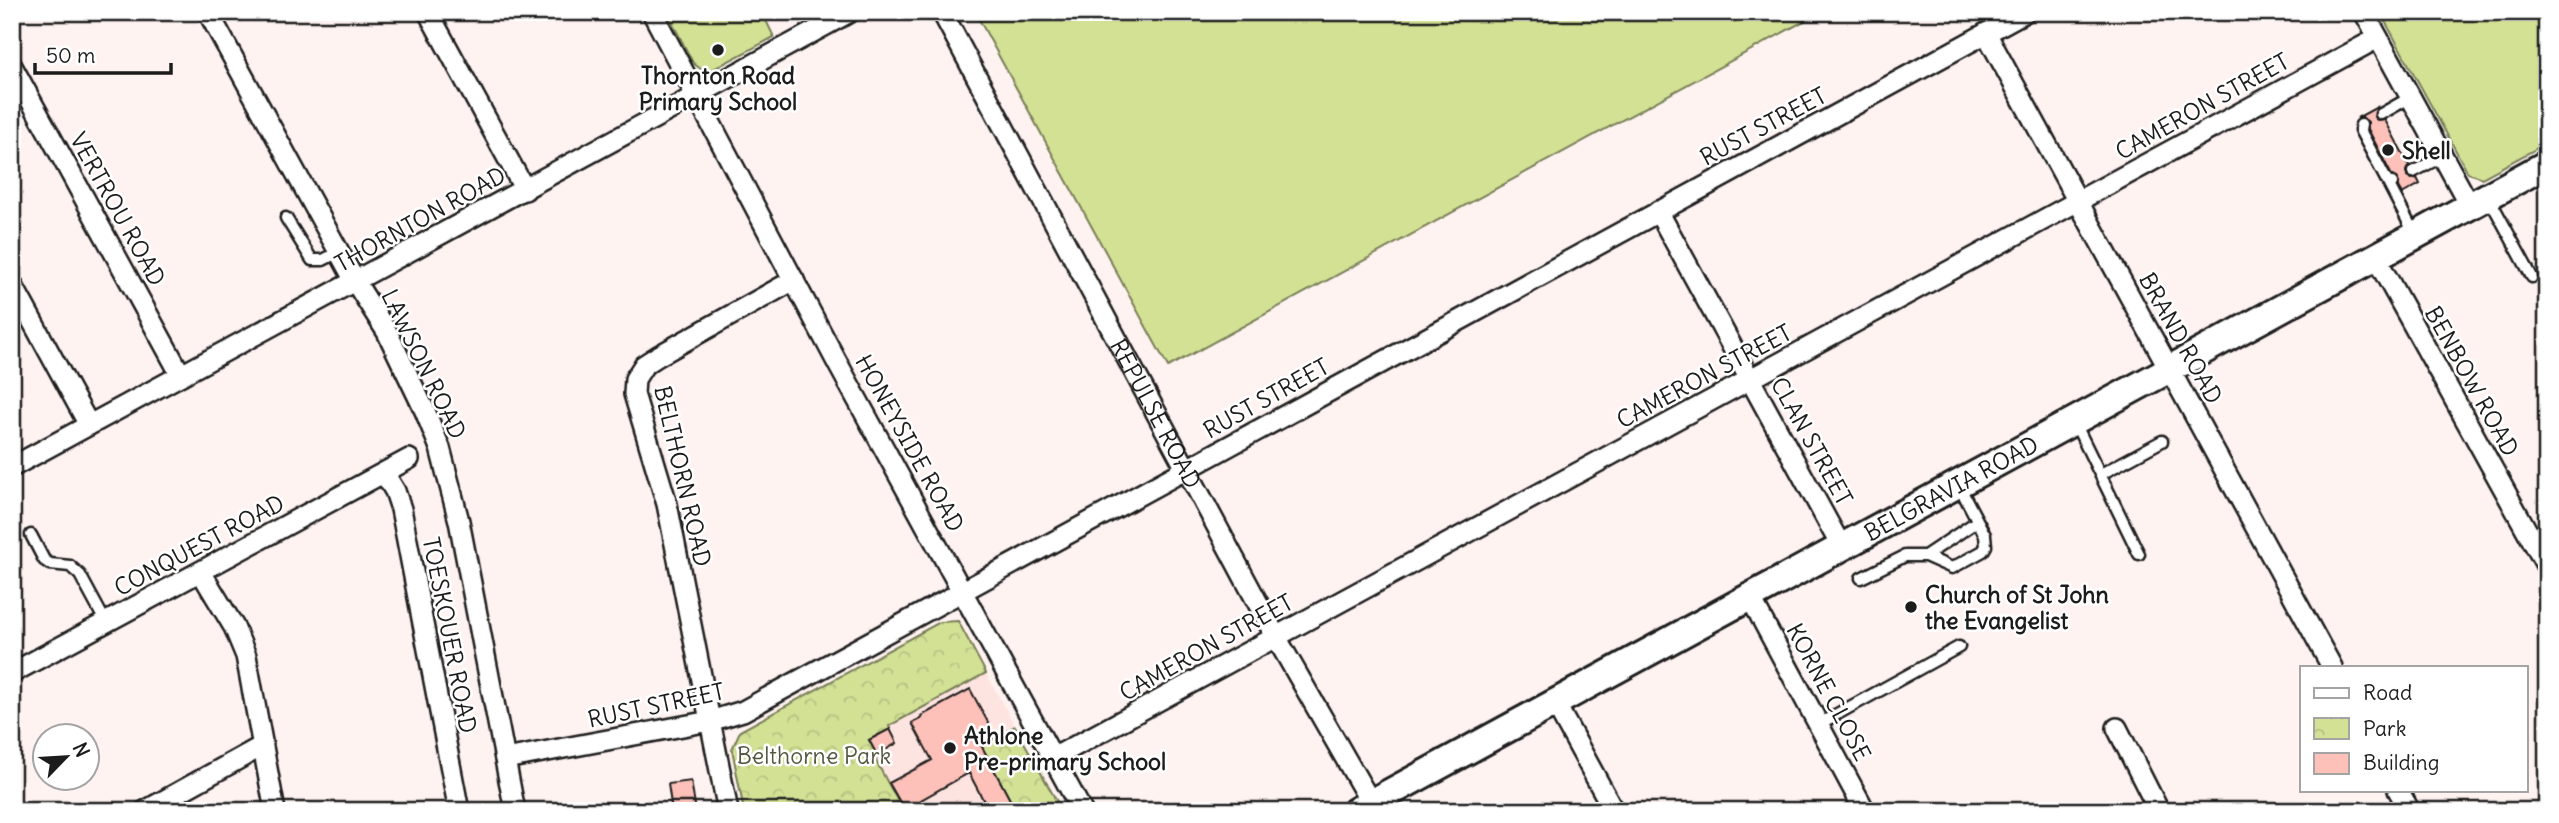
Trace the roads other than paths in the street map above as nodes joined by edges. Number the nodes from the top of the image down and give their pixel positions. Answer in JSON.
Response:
{"nodes":[{"id":1,"x":208,"y":12,"type":"edge"},
{"id":2,"x":428,"y":12,"type":"edge"},
{"id":3,"x":652,"y":12,"type":"edge"},
{"id":4,"x":850,"y":12,"type":"edge"},
{"id":5,"x":942,"y":12,"type":"edge"},
{"id":6,"x":2025,"y":12,"type":"edge"},
{"id":7,"x":2364,"y":12,"type":"edge"},
{"id":8,"x":1986,"y":33,"type":"junction"},
{"id":9,"x":2378,"y":38,"type":"junction"},
{"id":10,"x":12,"y":66,"type":"edge"},
{"id":11,"x":697,"y":97,"type":"junction"},
{"id":12,"x":2411,"y":97,"type":"junction"},
{"id":13,"x":2381,"y":114,"type":"dead end"},
{"id":14,"x":2361,"y":125,"type":"dead end"},
{"id":15,"x":2443,"y":156,"type":"junction"},
{"id":16,"x":2547,"y":164,"type":"edge"},
{"id":17,"x":2413,"y":172,"type":"dead end"},
{"id":18,"x":525,"y":190,"type":"junction"},
{"id":19,"x":2479,"y":201,"type":"junction"},
{"id":20,"x":2077,"y":202,"type":"junction"},
{"id":21,"x":1658,"y":211,"type":"junction"},
{"id":22,"x":286,"y":218,"type":"dead end"},
{"id":23,"x":2415,"y":235,"type":"junction"},
{"id":24,"x":339,"y":252,"type":"junction"},
{"id":25,"x":2375,"y":256,"type":"junction"},
{"id":26,"x":2532,"y":277,"type":"dead end"},
{"id":27,"x":794,"y":280,"type":"junction"},
{"id":28,"x":356,"y":282,"type":"junction"},
{"id":29,"x":12,"y":284,"type":"edge"},
{"id":30,"x":2170,"y":368,"type":"junction"},
{"id":31,"x":181,"y":375,"type":"junction"},
{"id":32,"x":1750,"y":379,"type":"junction"},
{"id":33,"x":2074,"y":420,"type":"junction"},
{"id":34,"x":89,"y":425,"type":"junction"},
{"id":35,"x":2162,"y":441,"type":"dead end"},
{"id":36,"x":409,"y":459,"type":"dead end"},
{"id":37,"x":12,"y":467,"type":"edge"},
{"id":38,"x":1188,"y":469,"type":"junction"},
{"id":39,"x":384,"y":473,"type":"junction"},
{"id":40,"x":2101,"y":474,"type":"junction"},
{"id":41,"x":1957,"y":484,"type":"junction"},
{"id":42,"x":1976,"y":522,"type":"junction"},
{"id":43,"x":31,"y":535,"type":"dead end"},
{"id":44,"x":1841,"y":546,"type":"junction"},
{"id":45,"x":2542,"y":546,"type":"edge"},
{"id":46,"x":2139,"y":554,"type":"dead end"},
{"id":47,"x":1925,"y":556,"type":"junction"},
{"id":48,"x":2547,"y":567,"type":"edge"},
{"id":49,"x":201,"y":572,"type":"junction"},
{"id":50,"x":1861,"y":578,"type":"dead end"},
{"id":51,"x":964,"y":592,"type":"junction"},
{"id":52,"x":1750,"y":597,"type":"junction"},
{"id":53,"x":106,"y":623,"type":"junction"},
{"id":54,"x":1276,"y":637,"type":"junction"},
{"id":55,"x":1959,"y":647,"type":"dead end"},
{"id":56,"x":2331,"y":666,"type":"edge"},
{"id":57,"x":12,"y":673,"type":"edge"},
{"id":58,"x":1555,"y":703,"type":"junction"},
{"id":59,"x":710,"y":721,"type":"junction"},
{"id":60,"x":1819,"y":724,"type":"junction"},
{"id":61,"x":2117,"y":728,"type":"dead end"},
{"id":62,"x":262,"y":746,"type":"junction"},
{"id":63,"x":1053,"y":758,"type":"junction"},
{"id":64,"x":505,"y":759,"type":"junction"},
{"id":65,"x":1367,"y":808,"type":"edge"},
{"id":66,"x":145,"y":811,"type":"edge"},
{"id":67,"x":275,"y":811,"type":"edge"},
{"id":68,"x":459,"y":811,"type":"edge"},
{"id":69,"x":515,"y":811,"type":"edge"},
{"id":70,"x":728,"y":811,"type":"edge"},
{"id":71,"x":1082,"y":811,"type":"edge"},
{"id":72,"x":1614,"y":811,"type":"edge"},
{"id":73,"x":1865,"y":811,"type":"edge"},
{"id":74,"x":2159,"y":811,"type":"edge"}],
"edges":[{"from":1,"to":24,"type":"street","name":"LAWSON ROAD"},
{"from":2,"to":18,"type":"street"},
{"from":3,"to":11,"type":"street","name":"HONEYSIDE ROAD"},
{"from":4,"to":11,"type":"street","name":"THORNTON ROAD"},
{"from":5,"to":38,"type":"street","name":"REPULSE ROAD"},
{"from":6,"to":8,"type":"street","name":"RUST STREET"},
{"from":7,"to":9,"type":"street"},
{"from":8,"to":20,"type":"street","name":"BRAND ROAD"},
{"from":8,"to":21,"type":"street","name":"RUST STREET"},
{"from":9,"to":12,"type":"street"},
{"from":9,"to":20,"type":"street","name":"CAMERON STREET"},
{"from":10,"to":31,"type":"street","name":"VERTROU ROAD"},
{"from":11,"to":18,"type":"street","name":"THORNTON ROAD"},
{"from":11,"to":27,"type":"street","name":"HONEYSIDE ROAD"},
{"from":12,"to":13,"type":"lane"},
{"from":12,"to":15,"type":"street"},
{"from":14,"to":23,"type":"lane"},
{"from":15,"to":17,"type":"lane"},
{"from":15,"to":19,"type":"street"},
{"from":16,"to":19,"type":"street","name":"BELGRAVIA ROAD"},
{"from":18,"to":28,"type":"street","name":"THORNTON ROAD"},
{"from":19,"to":23,"type":"street","name":"BELGRAVIA ROAD"},
{"from":19,"to":26,"type":"lane"},
{"from":20,"to":30,"type":"street","name":"BRAND ROAD"},
{"from":20,"to":32,"type":"street","name":"CAMERON STREET"},
{"from":21,"to":32,"type":"street","name":"CLAN STREET"},
{"from":21,"to":38,"type":"street","name":"RUST STREET"},
{"from":22,"to":24,"type":"lane"},
{"from":23,"to":25,"type":"street","name":"BELGRAVIA ROAD"},
{"from":24,"to":28,"type":"street","name":"LAWSON ROAD"},
{"from":25,"to":30,"type":"street","name":"BELGRAVIA ROAD"},
{"from":25,"to":45,"type":"street","name":"BENBOW ROAD"},
{"from":27,"to":51,"type":"street","name":"HONEYSIDE ROAD"},
{"from":27,"to":59,"type":"street","name":"BELTHORN ROAD"},
{"from":28,"to":31,"type":"street","name":"THORNTON ROAD"},
{"from":28,"to":64,"type":"street","name":"LAWSON ROAD"},
{"from":29,"to":34,"type":"street"},
{"from":30,"to":33,"type":"street","name":"BELGRAVIA ROAD"},
{"from":30,"to":56,"type":"street","name":"BRAND ROAD"},
{"from":31,"to":34,"type":"street","name":"THORNTON ROAD"},
{"from":32,"to":44,"type":"street","name":"CLAN STREET"},
{"from":32,"to":54,"type":"street","name":"CAMERON STREET"},
{"from":33,"to":40,"type":"lane"},
{"from":33,"to":41,"type":"street","name":"BELGRAVIA ROAD"},
{"from":34,"to":37,"type":"street","name":"THORNTON ROAD"},
{"from":35,"to":40,"type":"lane"},
{"from":36,"to":39,"type":"street","name":"CONQUEST ROAD"},
{"from":38,"to":51,"type":"street","name":"RUST STREET"},
{"from":38,"to":54,"type":"street","name":"REPULSE ROAD"},
{"from":39,"to":49,"type":"street","name":"CONQUEST ROAD"},
{"from":39,"to":68,"type":"street","name":"TOESKOUER ROAD"},
{"from":40,"to":46,"type":"lane"},
{"from":41,"to":42,"type":"lane"},
{"from":41,"to":44,"type":"street","name":"BELGRAVIA ROAD"},
{"from":42,"to":47,"type":"lane"},
{"from":42,"to":47,"type":"lane"},
{"from":43,"to":53,"type":"lane"},
{"from":44,"to":52,"type":"street","name":"BELGRAVIA ROAD"},
{"from":45,"to":48,"type":"street","name":"BENBOW ROAD"},
{"from":47,"to":50,"type":"lane"},
{"from":49,"to":53,"type":"street","name":"CONQUEST ROAD"},
{"from":49,"to":62,"type":"street"},
{"from":51,"to":59,"type":"street","name":"RUST STREET"},
{"from":51,"to":63,"type":"street","name":"HONEYSIDE ROAD"},
{"from":52,"to":58,"type":"street","name":"BELGRAVIA ROAD"},
{"from":52,"to":60,"type":"street","name":"KORNE CLOSE"},
{"from":53,"to":57,"type":"street","name":"CONQUEST ROAD"},
{"from":54,"to":63,"type":"street","name":"CAMERON STREET"},
{"from":54,"to":65,"type":"street","name":"REPULSE ROAD"},
{"from":55,"to":60,"type":"lane"},
{"from":58,"to":65,"type":"street","name":"BELGRAVIA ROAD"},
{"from":58,"to":72,"type":"street"},
{"from":59,"to":64,"type":"street","name":"RUST STREET"},
{"from":59,"to":70,"type":"street","name":"BELTHORN ROAD"},
{"from":60,"to":73,"type":"street","name":"KORNE CLOSE"},
{"from":61,"to":74,"type":"street"},
{"from":62,"to":66,"type":"street"},
{"from":62,"to":67,"type":"street"},
{"from":63,"to":71,"type":"street","name":"HONEYSIDE ROAD"},
{"from":64,"to":69,"type":"street","name":"LAWSON ROAD"}]}
